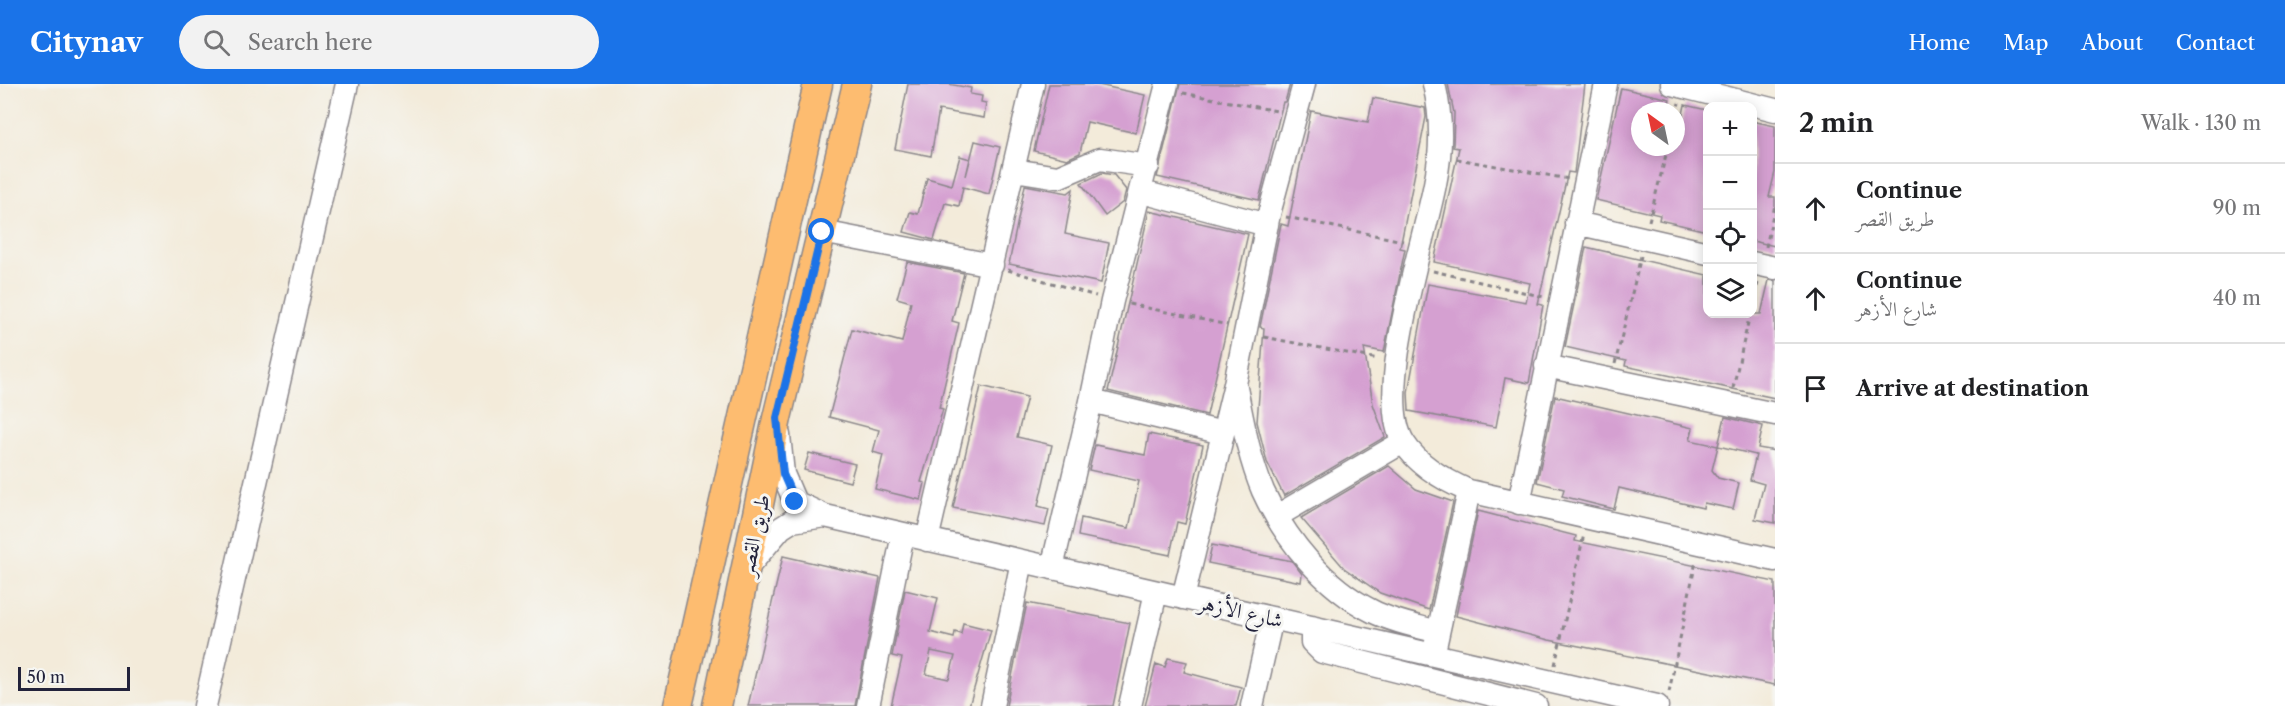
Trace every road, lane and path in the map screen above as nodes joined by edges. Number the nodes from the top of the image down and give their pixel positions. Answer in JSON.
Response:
{"nodes":[{"id":1,"x":347,"y":84,"type":"edge"},
{"id":2,"x":818,"y":84,"type":"edge"},
{"id":3,"x":857,"y":84,"type":"edge"},
{"id":4,"x":1033,"y":84,"type":"edge"},
{"id":5,"x":1304,"y":84,"type":"edge"},
{"id":6,"x":1434,"y":84,"type":"edge"},
{"id":7,"x":1606,"y":84,"type":"edge"},
{"id":8,"x":1672,"y":84,"type":"edge"},
{"id":9,"x":1167,"y":87,"type":"edge"},
{"id":10,"x":1716,"y":89,"type":"edge"},
{"id":11,"x":1775,"y":110,"type":"edge"},
{"id":12,"x":1297,"y":115,"type":"junction"},
{"id":13,"x":1438,"y":155,"type":"junction"},
{"id":14,"x":1666,"y":156,"type":"edge"},
{"id":15,"x":1148,"y":166,"type":"junction"},
{"id":16,"x":1014,"y":170,"type":"junction"},
{"id":17,"x":1585,"y":182,"type":"junction"},
{"id":18,"x":1142,"y":192,"type":"junction"},
{"id":19,"x":1775,"y":205,"type":"edge"},
{"id":20,"x":1268,"y":219,"type":"junction"},
{"id":21,"x":1576,"y":223,"type":"junction"},
{"id":22,"x":822,"y":232,"type":"junction"},
{"id":23,"x":1645,"y":238,"type":"junction"},
{"id":24,"x":1703,"y":252,"type":"edge"},
{"id":25,"x":1419,"y":256,"type":"junction"},
{"id":26,"x":1763,"y":265,"type":"edge"},
{"id":27,"x":992,"y":266,"type":"junction"},
{"id":28,"x":1112,"y":301,"type":"junction"},
{"id":29,"x":1560,"y":301,"type":"junction"},
{"id":30,"x":1749,"y":318,"type":"edge"},
{"id":31,"x":1245,"y":331,"type":"junction"},
{"id":32,"x":1395,"y":362,"type":"junction"},
{"id":33,"x":1546,"y":366,"type":"junction"},
{"id":34,"x":1611,"y":381,"type":"junction"},
{"id":35,"x":1235,"y":384,"type":"junction"},
{"id":36,"x":1091,"y":402,"type":"junction"},
{"id":37,"x":1729,"y":404,"type":"junction"},
{"id":38,"x":1775,"y":414,"type":"edge"},
{"id":39,"x":777,"y":418,"type":"junction"},
{"id":40,"x":1223,"y":433,"type":"junction"},
{"id":41,"x":1403,"y":442,"type":"junction"},
{"id":42,"x":1469,"y":491,"type":"junction"},
{"id":43,"x":1519,"y":503,"type":"junction"},
{"id":44,"x":825,"y":516,"type":"junction"},
{"id":45,"x":1277,"y":516,"type":"junction"},
{"id":46,"x":1587,"y":519,"type":"junction"},
{"id":47,"x":903,"y":534,"type":"junction"},
{"id":48,"x":927,"y":540,"type":"junction"},
{"id":49,"x":1700,"y":544,"type":"junction"},
{"id":50,"x":1775,"y":560,"type":"edge"},
{"id":51,"x":1022,"y":561,"type":"junction"},
{"id":52,"x":748,"y":567,"type":"junction"},
{"id":53,"x":1052,"y":568,"type":"junction"},
{"id":54,"x":1156,"y":592,"type":"junction"},
{"id":55,"x":1184,"y":598,"type":"junction"},
{"id":56,"x":1272,"y":618,"type":"junction"},
{"id":57,"x":1312,"y":627,"type":"junction"},
{"id":58,"x":1438,"y":632,"type":"junction"},
{"id":59,"x":1433,"y":654,"type":"junction"},
{"id":60,"x":1472,"y":663,"type":"junction"},
{"id":61,"x":1551,"y":682,"type":"junction"},
{"id":62,"x":1467,"y":689,"type":"junction"},
{"id":63,"x":1663,"y":700,"type":"edge"},
{"id":64,"x":1633,"y":704,"type":"edge"},
{"id":65,"x":205,"y":706,"type":"edge"},
{"id":66,"x":678,"y":706,"type":"edge"},
{"id":67,"x":717,"y":706,"type":"edge"},
{"id":68,"x":868,"y":706,"type":"edge"},
{"id":69,"x":992,"y":706,"type":"edge"},
{"id":70,"x":1130,"y":706,"type":"edge"},
{"id":71,"x":1252,"y":706,"type":"edge"},
{"id":72,"x":1536,"y":706,"type":"edge"}],
"edges":[{"from":1,"to":65,"type":"street"},
{"from":2,"to":66,"type":"main road","name":"طريق القصر"},
{"from":3,"to":22,"type":"main road","name":"طريق القصر"},
{"from":4,"to":16,"type":"street"},
{"from":5,"to":12,"type":"street"},
{"from":6,"to":13,"type":"street"},
{"from":7,"to":17,"type":"street"},
{"from":8,"to":10,"type":"street"},
{"from":9,"to":12,"type":"path"},
{"from":9,"to":15,"type":"street"},
{"from":10,"to":11,"type":"street"},
{"from":12,"to":20,"type":"street"},
{"from":13,"to":17,"type":"path"},
{"from":13,"to":25,"type":"street"},
{"from":14,"to":23,"type":"path"},
{"from":15,"to":16,"type":"street"},
{"from":15,"to":18,"type":"street"},
{"from":16,"to":27,"type":"street"},
{"from":17,"to":21,"type":"street"},
{"from":18,"to":20,"type":"street"},
{"from":18,"to":28,"type":"street"},
{"from":19,"to":26,"type":"path"},
{"from":20,"to":25,"type":"path"},
{"from":20,"to":31,"type":"street"},
{"from":21,"to":23,"type":"street"},
{"from":21,"to":29,"type":"street"},
{"from":22,"to":27,"type":"street"},
{"from":22,"to":39,"type":"main road","name":"طريق القصر"},
{"from":23,"to":24,"type":"street"},
{"from":23,"to":34,"type":"path"},
{"from":25,"to":29,"type":"path"},
{"from":25,"to":32,"type":"street"},
{"from":27,"to":28,"type":"path"},
{"from":27,"to":48,"type":"street"},
{"from":28,"to":31,"type":"path"},
{"from":28,"to":36,"type":"street"},
{"from":29,"to":33,"type":"street"},
{"from":30,"to":37,"type":"path"},
{"from":31,"to":32,"type":"path"},
{"from":31,"to":35,"type":"street"},
{"from":32,"to":41,"type":"street"},
{"from":33,"to":34,"type":"street"},
{"from":33,"to":43,"type":"street"},
{"from":34,"to":37,"type":"street"},
{"from":35,"to":40,"type":"street"},
{"from":35,"to":45,"type":"street"},
{"from":36,"to":40,"type":"street"},
{"from":36,"to":53,"type":"street"},
{"from":37,"to":38,"type":"street"},
{"from":39,"to":44,"type":"street","name":"شارع الأزهر"},
{"from":39,"to":52,"type":"main road","name":"طريق القصر"},
{"from":40,"to":55,"type":"street"},
{"from":41,"to":42,"type":"street"},
{"from":41,"to":45,"type":"street"},
{"from":42,"to":43,"type":"street"},
{"from":42,"to":58,"type":"street"},
{"from":43,"to":46,"type":"street"},
{"from":44,"to":47,"type":"street","name":"شارع الأزهر"},
{"from":44,"to":52,"type":"street","name":"شارع الأزهر"},
{"from":45,"to":58,"type":"street"},
{"from":46,"to":49,"type":"street"},
{"from":46,"to":61,"type":"path"},
{"from":47,"to":48,"type":"street","name":"شارع الأزهر"},
{"from":47,"to":68,"type":"street"},
{"from":48,"to":51,"type":"street","name":"شارع الأزهر"},
{"from":49,"to":50,"type":"street"},
{"from":49,"to":63,"type":"path"},
{"from":51,"to":53,"type":"street","name":"شارع الأزهر"},
{"from":51,"to":69,"type":"street"},
{"from":52,"to":67,"type":"main road","name":"طريق القصر"},
{"from":53,"to":54,"type":"street","name":"شارع الأزهر"},
{"from":54,"to":55,"type":"street","name":"شارع الأزهر"},
{"from":54,"to":70,"type":"street"},
{"from":55,"to":56,"type":"street","name":"شارع الأزهر"},
{"from":56,"to":57,"type":"street","name":"شارع الأزهر"},
{"from":56,"to":71,"type":"street"},
{"from":57,"to":59,"type":"street","name":"شارع الأزهر"},
{"from":57,"to":62,"type":"street"},
{"from":58,"to":59,"type":"street"},
{"from":59,"to":60,"type":"street","name":"شارع الأزهر"},
{"from":60,"to":61,"type":"street","name":"شارع الأزهر"},
{"from":60,"to":62,"type":"street"},
{"from":61,"to":64,"type":"street","name":"شارع الأزهر"},
{"from":62,"to":72,"type":"street"},
{"from":63,"to":64,"type":"street","name":"شارع الأزهر"}]}
